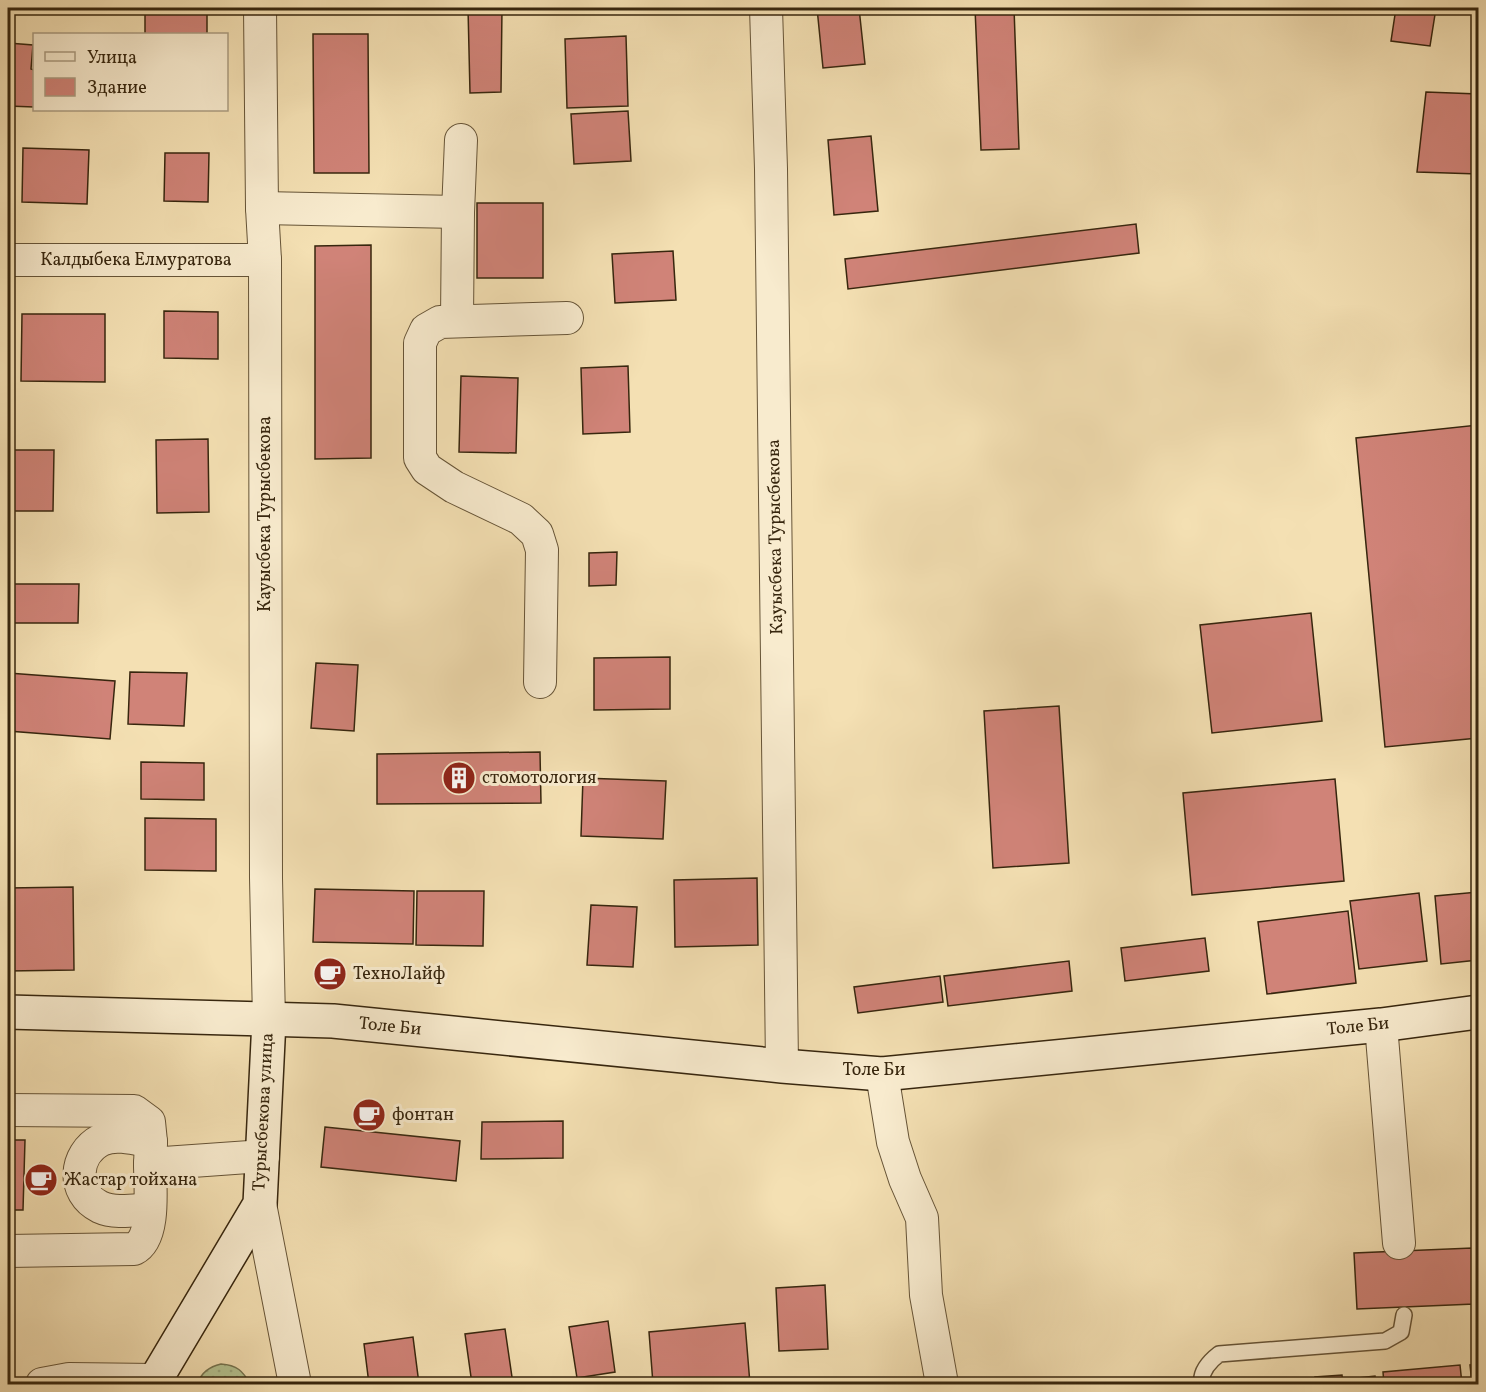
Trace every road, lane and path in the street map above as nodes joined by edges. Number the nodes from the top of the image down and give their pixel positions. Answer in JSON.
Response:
{"nodes":[{"id":1,"x":260,"y":8,"type":"edge"},
{"id":2,"x":766,"y":8,"type":"edge"},
{"id":3,"x":461,"y":140,"type":"dead end"},
{"id":4,"x":262,"y":208,"type":"junction"},
{"id":5,"x":458,"y":212,"type":"junction"},
{"id":6,"x":8,"y":260,"type":"edge"},
{"id":7,"x":265,"y":260,"type":"junction"},
{"id":8,"x":567,"y":318,"type":"dead end"},
{"id":9,"x":458,"y":320,"type":"junction"},
{"id":10,"x":540,"y":682,"type":"dead end"},
{"id":11,"x":8,"y":1012,"type":"edge"},
{"id":12,"x":1479,"y":1012,"type":"edge"},
{"id":13,"x":254,"y":1019,"type":"junction"},
{"id":14,"x":1381,"y":1025,"type":"junction"},
{"id":15,"x":782,"y":1066,"type":"junction"},
{"id":16,"x":882,"y":1074,"type":"junction"},
{"id":17,"x":8,"y":1110,"type":"edge"},
{"id":18,"x":151,"y":1153,"type":"junction"},
{"id":19,"x":263,"y":1156,"type":"junction"},
{"id":20,"x":260,"y":1204,"type":"junction"},
{"id":21,"x":150,"y":1209,"type":"junction"},
{"id":22,"x":1399,"y":1243,"type":"dead end"},
{"id":23,"x":8,"y":1251,"type":"edge"},
{"id":24,"x":1404,"y":1314,"type":"dead end"},
{"id":25,"x":154,"y":1382,"type":"edge"},
{"id":26,"x":42,"y":1384,"type":"edge"},
{"id":27,"x":295,"y":1384,"type":"edge"},
{"id":28,"x":942,"y":1384,"type":"edge"},
{"id":29,"x":1202,"y":1384,"type":"edge"}],
"edges":[{"from":1,"to":4,"type":"street","name":"Кауысбека Турысбекова"},
{"from":2,"to":15,"type":"street","name":"Кауысбека Турысбекова"},
{"from":3,"to":5,"type":"street"},
{"from":4,"to":5,"type":"street"},
{"from":4,"to":7,"type":"street","name":"Кауысбека Турысбекова"},
{"from":5,"to":9,"type":"street"},
{"from":6,"to":7,"type":"street","name":"Калдыбека Елмуратова"},
{"from":7,"to":13,"type":"street","name":"Кауысбека Турысбекова"},
{"from":8,"to":9,"type":"street"},
{"from":9,"to":10,"type":"street"},
{"from":11,"to":13,"type":"street","name":"Толе Би"},
{"from":12,"to":14,"type":"street","name":"Толе Би"},
{"from":13,"to":15,"type":"street","name":"Толе Би"},
{"from":13,"to":19,"type":"street","name":"Турысбекова улица"},
{"from":14,"to":16,"type":"street","name":"Толе Би"},
{"from":14,"to":22,"type":"street"},
{"from":15,"to":16,"type":"street","name":"Толе Би"},
{"from":16,"to":28,"type":"street"},
{"from":17,"to":18,"type":"street"},
{"from":18,"to":19,"type":"street"},
{"from":18,"to":21,"type":"street"},
{"from":18,"to":21,"type":"street"},
{"from":19,"to":20,"type":"street","name":"Турысбекова улица"},
{"from":20,"to":25,"type":"street"},
{"from":20,"to":27,"type":"street"},
{"from":21,"to":23,"type":"street"},
{"from":24,"to":29,"type":"lane"},
{"from":25,"to":26,"type":"street"}]}
